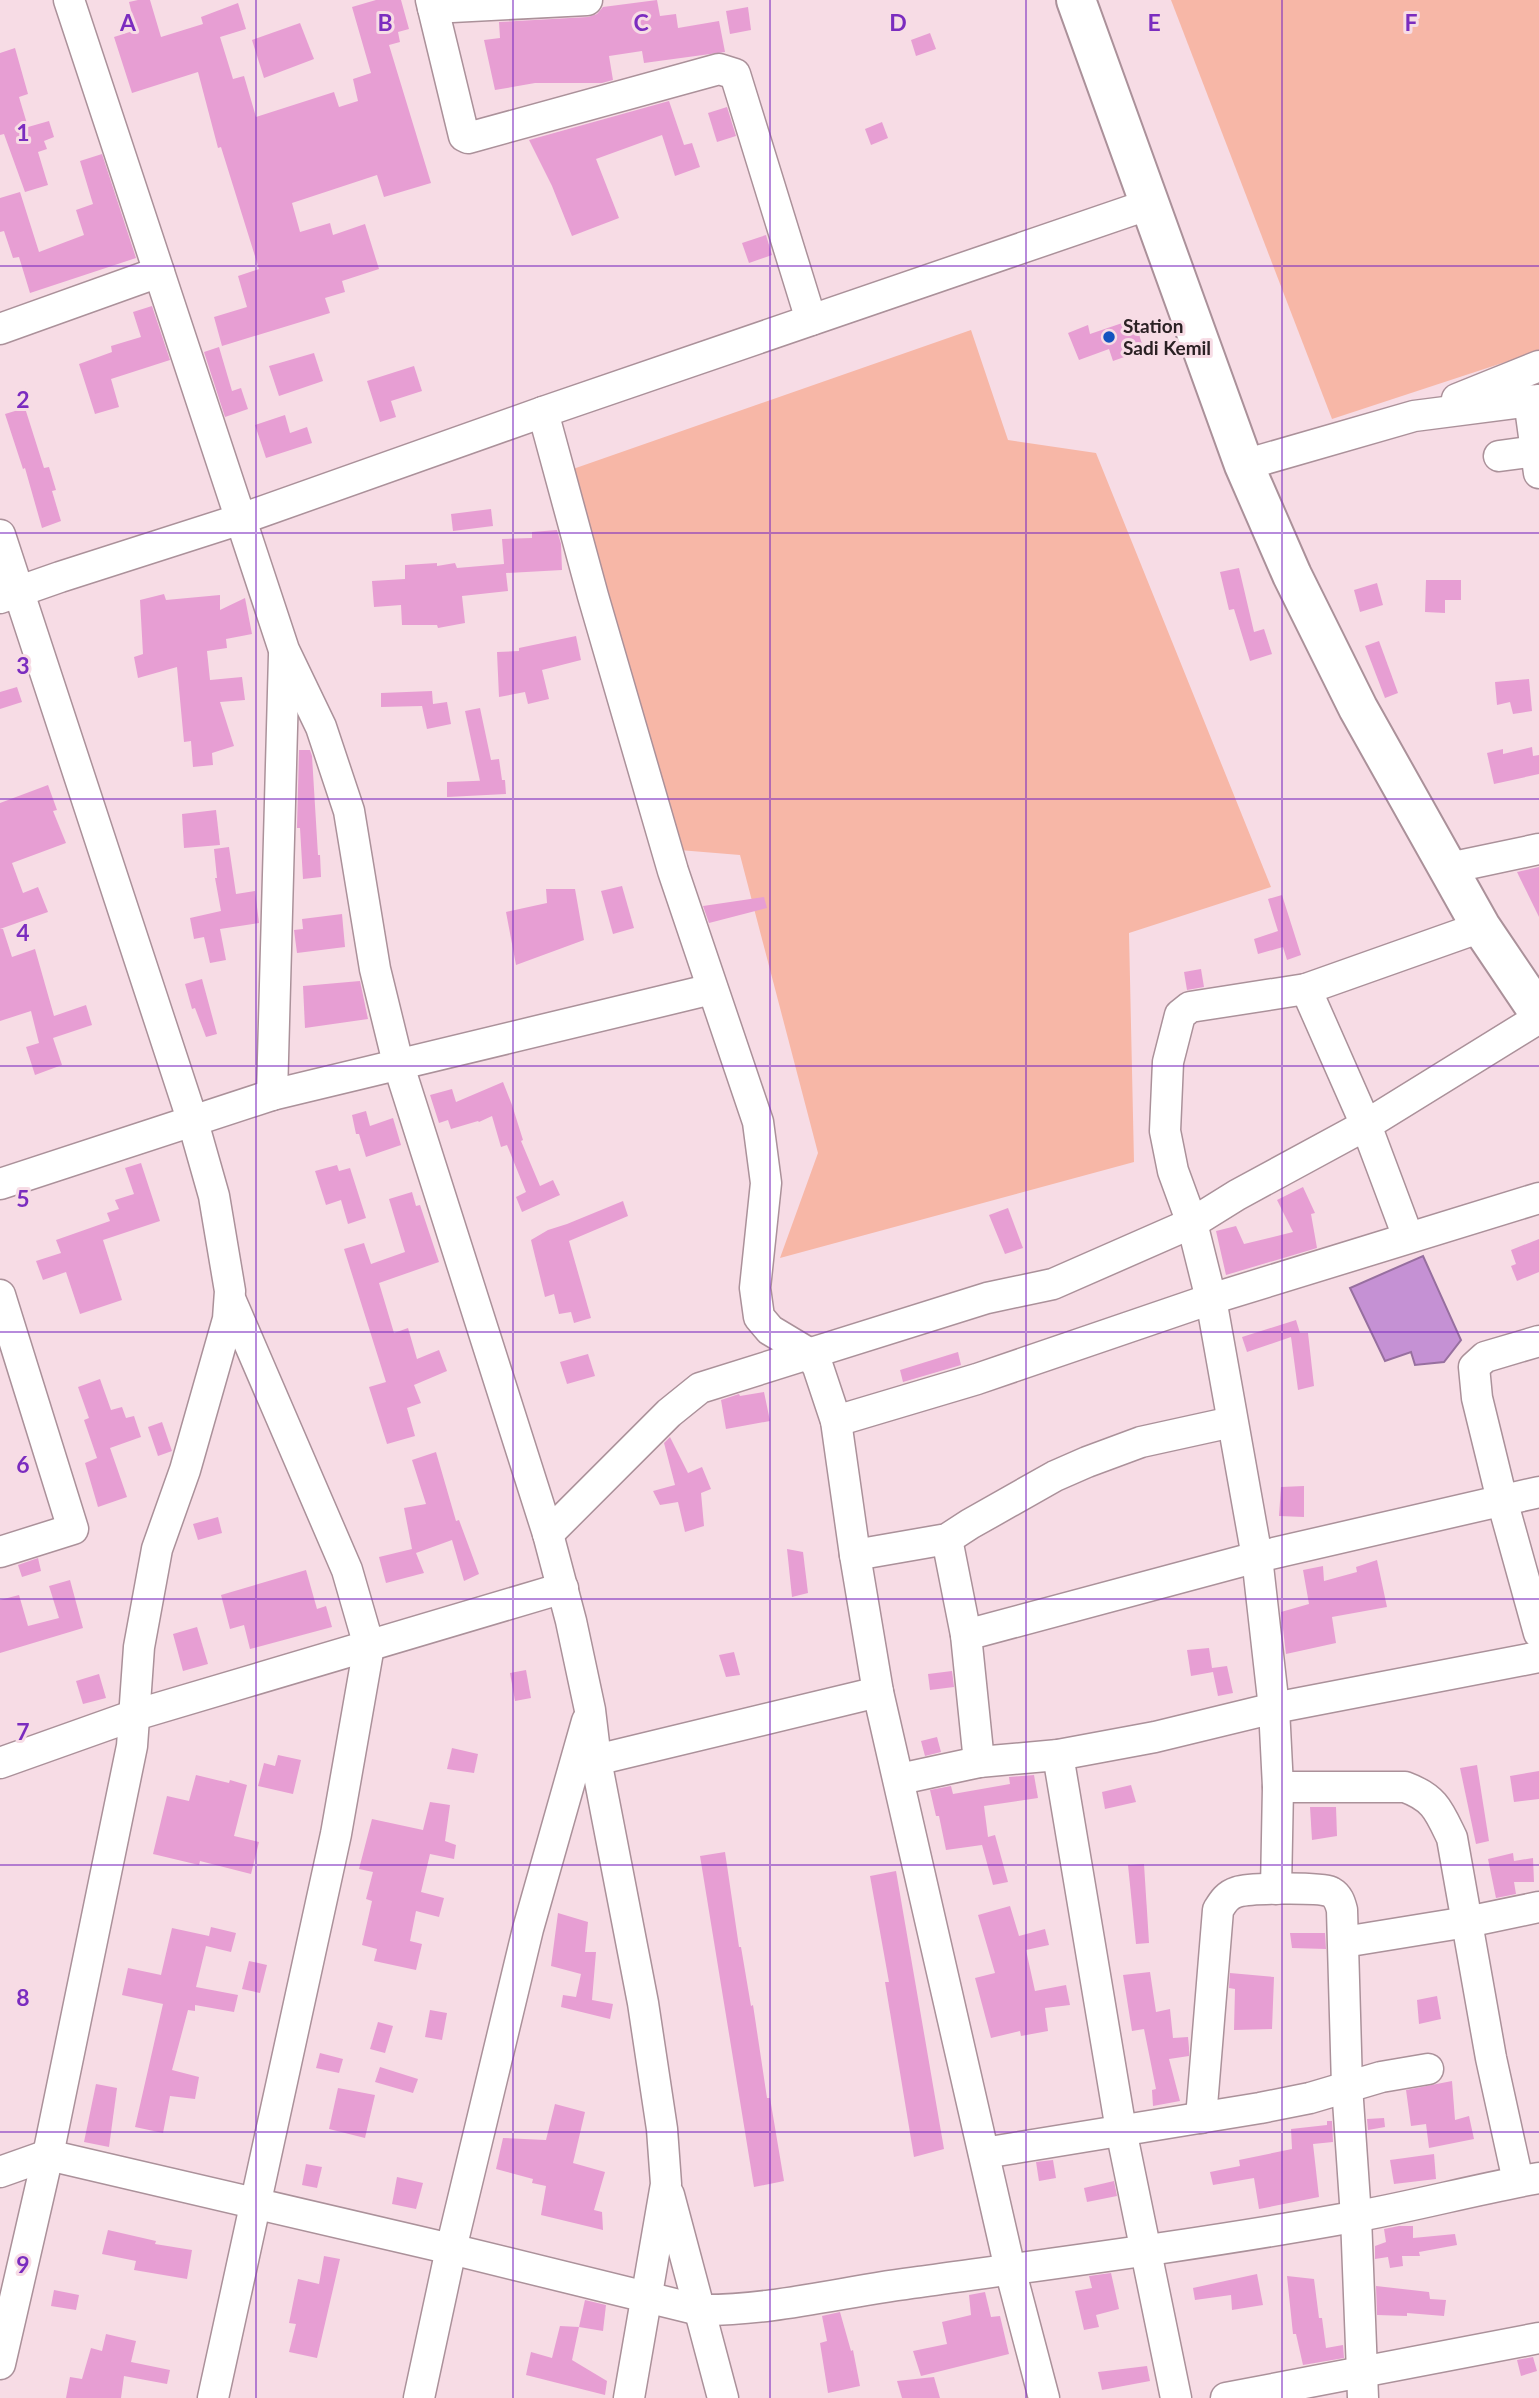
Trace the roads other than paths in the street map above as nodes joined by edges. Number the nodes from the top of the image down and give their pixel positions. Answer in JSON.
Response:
{"nodes":[{"id":1,"x":587,"y":0,"type":"edge"},
{"id":2,"x":1076,"y":0,"type":"edge"},
{"id":3,"x":73,"y":1,"type":"edge"},
{"id":4,"x":432,"y":4,"type":"edge"},
{"id":5,"x":1150,"y":204,"type":"junction"},
{"id":6,"x":159,"y":272,"type":"junction"},
{"id":7,"x":811,"y":320,"type":"junction"},
{"id":8,"x":0,"y":329,"type":"edge"},
{"id":9,"x":1539,"y":366,"type":"edge"},
{"id":10,"x":1534,"y":400,"type":"edge"},
{"id":11,"x":543,"y":412,"type":"junction"},
{"id":12,"x":1414,"y":416,"type":"junction"},
{"id":13,"x":1499,"y":456,"type":"dead end"},
{"id":14,"x":1537,"y":462,"type":"edge"},
{"id":15,"x":1244,"y":465,"type":"junction"},
{"id":16,"x":241,"y":520,"type":"junction"},
{"id":17,"x":0,"y":536,"type":"edge"},
{"id":18,"x":9,"y":595,"type":"edge"},
{"id":19,"x":284,"y":650,"type":"junction"},
{"id":20,"x":1539,"y":849,"type":"edge"},
{"id":21,"x":1449,"y":868,"type":"junction"},
{"id":22,"x":1482,"y":928,"type":"junction"},
{"id":23,"x":712,"y":989,"type":"junction"},
{"id":24,"x":1306,"y":989,"type":"junction"},
{"id":25,"x":1539,"y":1016,"type":"edge"},
{"id":26,"x":398,"y":1063,"type":"junction"},
{"id":27,"x":272,"y":1095,"type":"junction"},
{"id":28,"x":193,"y":1122,"type":"junction"},
{"id":29,"x":1366,"y":1125,"type":"junction"},
{"id":30,"x":0,"y":1184,"type":"edge"},
{"id":31,"x":1539,"y":1198,"type":"edge"},
{"id":32,"x":1192,"y":1223,"type":"junction"},
{"id":33,"x":1408,"y":1237,"type":"junction"},
{"id":34,"x":1211,"y":1299,"type":"junction"},
{"id":35,"x":231,"y":1301,"type":"junction"},
{"id":36,"x":3,"y":1314,"type":"edge"},
{"id":37,"x":1539,"y":1342,"type":"edge"},
{"id":38,"x":810,"y":1354,"type":"junction"},
{"id":39,"x":836,"y":1422,"type":"junction"},
{"id":40,"x":1232,"y":1422,"type":"junction"},
{"id":41,"x":1539,"y":1492,"type":"edge"},
{"id":42,"x":1502,"y":1500,"type":"junction"},
{"id":43,"x":548,"y":1534,"type":"junction"},
{"id":44,"x":947,"y":1539,"type":"junction"},
{"id":45,"x":0,"y":1552,"type":"edge"},
{"id":46,"x":855,"y":1555,"type":"junction"},
{"id":47,"x":1257,"y":1557,"type":"junction"},
{"id":48,"x":563,"y":1588,"type":"junction"},
{"id":49,"x":1539,"y":1633,"type":"edge"},
{"id":50,"x":966,"y":1635,"type":"junction"},
{"id":51,"x":369,"y":1646,"type":"junction"},
{"id":52,"x":1539,"y":1657,"type":"edge"},
{"id":53,"x":878,"y":1692,"type":"junction"},
{"id":54,"x":1274,"y":1708,"type":"junction"},
{"id":55,"x":590,"y":1710,"type":"junction"},
{"id":56,"x":135,"y":1715,"type":"junction"},
{"id":57,"x":1058,"y":1755,"type":"junction"},
{"id":58,"x":596,"y":1760,"type":"junction"},
{"id":59,"x":979,"y":1762,"type":"junction"},
{"id":60,"x":0,"y":1763,"type":"edge"},
{"id":61,"x":900,"y":1779,"type":"junction"},
{"id":62,"x":1278,"y":1787,"type":"junction"},
{"id":63,"x":1276,"y":1889,"type":"junction"},
{"id":64,"x":1539,"y":1907,"type":"edge"},
{"id":65,"x":1467,"y":1922,"type":"junction"},
{"id":66,"x":1344,"y":1942,"type":"junction"},
{"id":67,"x":1428,"y":2069,"type":"dead end"},
{"id":68,"x":1347,"y":2087,"type":"junction"},
{"id":69,"x":1201,"y":2118,"type":"junction"},
{"id":70,"x":1121,"y":2130,"type":"junction"},
{"id":71,"x":984,"y":2153,"type":"junction"},
{"id":72,"x":48,"y":2155,"type":"junction"},
{"id":73,"x":0,"y":2172,"type":"edge"},
{"id":74,"x":1528,"y":2180,"type":"edge"},
{"id":75,"x":666,"y":2184,"type":"junction"},
{"id":76,"x":256,"y":2203,"type":"junction"},
{"id":77,"x":1356,"y":2217,"type":"junction"},
{"id":78,"x":452,"y":2249,"type":"junction"},
{"id":79,"x":1145,"y":2251,"type":"junction"},
{"id":80,"x":1010,"y":2269,"type":"junction"},
{"id":81,"x":648,"y":2298,"type":"junction"},
{"id":82,"x":699,"y":2310,"type":"junction"},
{"id":83,"x":1539,"y":2338,"type":"edge"},
{"id":84,"x":0,"y":2364,"type":"edge"},
{"id":85,"x":1362,"y":2386,"type":"edge"},
{"id":86,"x":213,"y":2398,"type":"edge"},
{"id":87,"x":419,"y":2398,"type":"edge"},
{"id":88,"x":629,"y":2398,"type":"edge"},
{"id":89,"x":723,"y":2398,"type":"edge"},
{"id":90,"x":1044,"y":2398,"type":"edge"},
{"id":91,"x":1176,"y":2398,"type":"edge"},
{"id":92,"x":1226,"y":2398,"type":"edge"}],
"edges":[{"from":1,"to":4,"type":"street"},
{"from":2,"to":5,"type":"highway"},
{"from":3,"to":6,"type":"street"},
{"from":4,"to":7,"type":"street"},
{"from":5,"to":7,"type":"street"},
{"from":5,"to":15,"type":"highway"},
{"from":6,"to":8,"type":"street"},
{"from":6,"to":16,"type":"street"},
{"from":7,"to":11,"type":"street"},
{"from":9,"to":12,"type":"street"},
{"from":10,"to":12,"type":"street"},
{"from":10,"to":14,"type":"street"},
{"from":11,"to":16,"type":"street"},
{"from":11,"to":23,"type":"street"},
{"from":12,"to":15,"type":"street"},
{"from":13,"to":14,"type":"street"},
{"from":15,"to":21,"type":"highway"},
{"from":16,"to":18,"type":"street"},
{"from":16,"to":19,"type":"street"},
{"from":17,"to":18,"type":"street"},
{"from":18,"to":28,"type":"street"},
{"from":19,"to":26,"type":"street"},
{"from":19,"to":27,"type":"street"},
{"from":20,"to":21,"type":"street"},
{"from":21,"to":22,"type":"highway"},
{"from":22,"to":24,"type":"street"},
{"from":22,"to":25,"type":"highway"},
{"from":23,"to":26,"type":"street"},
{"from":23,"to":38,"type":"street"},
{"from":24,"to":29,"type":"street"},
{"from":24,"to":32,"type":"street"},
{"from":25,"to":29,"type":"street"},
{"from":26,"to":27,"type":"street"},
{"from":26,"to":43,"type":"street"},
{"from":27,"to":28,"type":"street"},
{"from":28,"to":30,"type":"street"},
{"from":28,"to":35,"type":"street"},
{"from":29,"to":32,"type":"street"},
{"from":29,"to":33,"type":"street"},
{"from":31,"to":33,"type":"street"},
{"from":32,"to":34,"type":"street"},
{"from":32,"to":38,"type":"street"},
{"from":33,"to":34,"type":"street"},
{"from":34,"to":39,"type":"street"},
{"from":34,"to":40,"type":"street"},
{"from":35,"to":51,"type":"street"},
{"from":35,"to":56,"type":"street"},
{"from":36,"to":45,"type":"street"},
{"from":37,"to":42,"type":"street"},
{"from":38,"to":39,"type":"street"},
{"from":38,"to":43,"type":"street"},
{"from":39,"to":46,"type":"street"},
{"from":40,"to":44,"type":"street"},
{"from":40,"to":47,"type":"street"},
{"from":41,"to":42,"type":"street"},
{"from":42,"to":47,"type":"street"},
{"from":42,"to":49,"type":"street"},
{"from":43,"to":48,"type":"street"},
{"from":44,"to":46,"type":"street"},
{"from":44,"to":50,"type":"street"},
{"from":46,"to":53,"type":"street"},
{"from":47,"to":50,"type":"street"},
{"from":47,"to":54,"type":"street"},
{"from":48,"to":51,"type":"street"},
{"from":48,"to":55,"type":"street"},
{"from":50,"to":59,"type":"street"},
{"from":51,"to":56,"type":"street"},
{"from":51,"to":76,"type":"street"},
{"from":52,"to":54,"type":"street"},
{"from":53,"to":58,"type":"street"},
{"from":53,"to":61,"type":"street"},
{"from":54,"to":57,"type":"street"},
{"from":54,"to":62,"type":"street"},
{"from":55,"to":58,"type":"street"},
{"from":55,"to":78,"type":"street"},
{"from":56,"to":60,"type":"street"},
{"from":56,"to":72,"type":"street"},
{"from":57,"to":59,"type":"street"},
{"from":57,"to":70,"type":"street"},
{"from":58,"to":75,"type":"street"},
{"from":59,"to":61,"type":"street"},
{"from":61,"to":71,"type":"street"},
{"from":62,"to":63,"type":"street"},
{"from":62,"to":65,"type":"street"},
{"from":63,"to":66,"type":"street"},
{"from":63,"to":69,"type":"street"},
{"from":64,"to":65,"type":"street"},
{"from":65,"to":66,"type":"street"},
{"from":65,"to":74,"type":"street"},
{"from":66,"to":68,"type":"street"},
{"from":67,"to":68,"type":"street"},
{"from":68,"to":69,"type":"street"},
{"from":68,"to":77,"type":"street"},
{"from":69,"to":70,"type":"street"},
{"from":70,"to":71,"type":"street"},
{"from":70,"to":79,"type":"street"},
{"from":71,"to":80,"type":"street"},
{"from":72,"to":73,"type":"street"},
{"from":72,"to":76,"type":"street"},
{"from":72,"to":84,"type":"street"},
{"from":74,"to":77,"type":"street"},
{"from":75,"to":81,"type":"street"},
{"from":75,"to":82,"type":"street"},
{"from":76,"to":78,"type":"street"},
{"from":76,"to":86,"type":"street"},
{"from":77,"to":79,"type":"street"},
{"from":77,"to":85,"type":"street"},
{"from":78,"to":81,"type":"street"},
{"from":78,"to":87,"type":"street"},
{"from":79,"to":80,"type":"street"},
{"from":79,"to":91,"type":"street"},
{"from":80,"to":82,"type":"street"},
{"from":80,"to":90,"type":"street"},
{"from":81,"to":82,"type":"street"},
{"from":81,"to":88,"type":"street"},
{"from":82,"to":89,"type":"street"},
{"from":83,"to":85,"type":"street"},
{"from":85,"to":92,"type":"street"}]}
